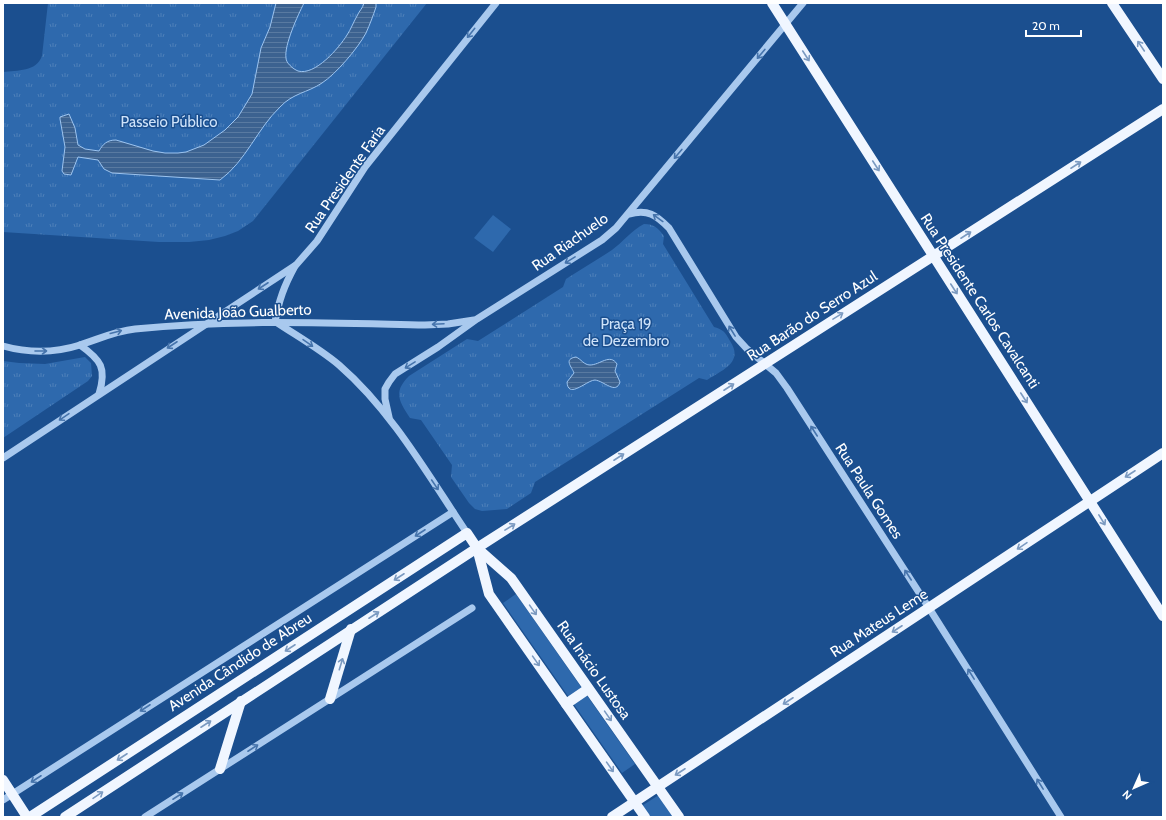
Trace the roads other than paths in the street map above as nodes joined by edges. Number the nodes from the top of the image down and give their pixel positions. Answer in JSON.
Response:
{"nodes":[{"id":1,"x":496,"y":3,"type":"edge"},
{"id":2,"x":772,"y":3,"type":"edge"},
{"id":3,"x":803,"y":3,"type":"edge"},
{"id":4,"x":1112,"y":3,"type":"edge"},
{"id":5,"x":786,"y":24,"type":"junction"},
{"id":6,"x":1163,"y":79,"type":"edge"},
{"id":7,"x":1163,"y":109,"type":"edge"},
{"id":8,"x":629,"y":214,"type":"junction"},
{"id":9,"x":934,"y":256,"type":"junction"},
{"id":10,"x":296,"y":265,"type":"junction"},
{"id":11,"x":477,"y":320,"type":"junction"},
{"id":12,"x":275,"y":322,"type":"junction"},
{"id":13,"x":205,"y":324,"type":"junction"},
{"id":14,"x":80,"y":345,"type":"junction"},
{"id":15,"x":3,"y":346,"type":"edge"},
{"id":16,"x":765,"y":363,"type":"junction"},
{"id":17,"x":99,"y":394,"type":"junction"},
{"id":18,"x":389,"y":417,"type":"junction"},
{"id":19,"x":1163,"y":453,"type":"edge"},
{"id":20,"x":3,"y":458,"type":"edge"},
{"id":21,"x":1090,"y":501,"type":"junction"},
{"id":22,"x":453,"y":512,"type":"junction"},
{"id":23,"x":467,"y":533,"type":"junction"},
{"id":24,"x":477,"y":548,"type":"junction"},
{"id":25,"x":472,"y":608,"type":"dead end"},
{"id":26,"x":929,"y":608,"type":"junction"},
{"id":27,"x":1163,"y":616,"type":"edge"},
{"id":28,"x":351,"y":629,"type":"junction"},
{"id":29,"x":588,"y":688,"type":"junction"},
{"id":30,"x":330,"y":698,"type":"junction"},
{"id":31,"x":241,"y":701,"type":"junction"},
{"id":32,"x":566,"y":704,"type":"junction"},
{"id":33,"x":220,"y":769,"type":"junction"},
{"id":34,"x":3,"y":780,"type":"edge"},
{"id":35,"x":658,"y":787,"type":"junction"},
{"id":36,"x":12,"y":794,"type":"junction"},
{"id":37,"x":3,"y":800,"type":"edge"},
{"id":38,"x":635,"y":802,"type":"junction"},
{"id":39,"x":27,"y":817,"type":"edge"},
{"id":40,"x":30,"y":817,"type":"edge"},
{"id":41,"x":65,"y":817,"type":"edge"},
{"id":42,"x":145,"y":817,"type":"edge"},
{"id":43,"x":612,"y":817,"type":"edge"},
{"id":44,"x":645,"y":817,"type":"edge"},
{"id":45,"x":679,"y":817,"type":"edge"},
{"id":46,"x":1061,"y":817,"type":"edge"}],
"edges":[{"from":1,"to":10,"type":"street","name":"Rua Presidente Faria","one_way":true},
{"from":2,"to":5,"type":"main road","name":"Rua Presidente Carlos Cavalcanti"},
{"from":3,"to":5,"type":"street","name":"Rua Riachuelo"},
{"from":6,"to":4,"type":"main road","one_way":true},
{"from":5,"to":8,"type":"street","name":"Rua Riachuelo","one_way":true},
{"from":5,"to":9,"type":"main road","name":"Rua Presidente Carlos Cavalcanti","one_way":true},
{"from":9,"to":7,"type":"main road","name":"Rua Barão do Serro Azul","one_way":true},
{"from":8,"to":11,"type":"street","name":"Rua Riachuelo","one_way":true},
{"from":16,"to":8,"type":"street","name":"Rua Paula Gomes","one_way":true},
{"from":16,"to":9,"type":"main road","name":"Rua Barão do Serro Azul","one_way":true},
{"from":9,"to":21,"type":"main road","name":"Rua Presidente Carlos Cavalcanti","one_way":true},
{"from":10,"to":12,"type":"street"},
{"from":10,"to":13,"type":"street","name":"Rua Presidente Faria","one_way":true},
{"from":11,"to":12,"type":"street","name":"Avenida João Gualberto","one_way":true},
{"from":11,"to":18,"type":"street","name":"Rua Riachuelo","one_way":true},
{"from":12,"to":13,"type":"street","name":"Avenida João Gualberto"},
{"from":12,"to":18,"type":"street","name":"Rua Inácio Lustosa","one_way":true},
{"from":14,"to":13,"type":"street","name":"Avenida João Gualberto","one_way":true},
{"from":13,"to":17,"type":"street","name":"Rua Presidente Faria","one_way":true},
{"from":15,"to":14,"type":"street","name":"Avenida João Gualberto","one_way":true},
{"from":14,"to":17,"type":"street"},
{"from":24,"to":16,"type":"main road","name":"Rua Barão do Serro Azul","one_way":true},
{"from":26,"to":16,"type":"street","name":"Rua Paula Gomes","one_way":true},
{"from":17,"to":20,"type":"street","name":"Rua Presidente Faria","one_way":true},
{"from":18,"to":22,"type":"street","name":"Rua Inácio Lustosa","one_way":true},
{"from":19,"to":21,"type":"main road","name":"Rua Mateus Leme","one_way":true},
{"from":21,"to":26,"type":"main road","name":"Rua Mateus Leme","one_way":true},
{"from":21,"to":27,"type":"main road","name":"Rua Presidente Carlos Cavalcanti","one_way":true},
{"from":22,"to":23,"type":"street","name":"Rua Inácio Lustosa"},
{"from":22,"to":36,"type":"street","one_way":true},
{"from":23,"to":24,"type":"main road","name":"Rua Inácio Lustosa"},
{"from":23,"to":40,"type":"main road","name":"Avenida Cândido de Abreu","one_way":true},
{"from":28,"to":24,"type":"main road","one_way":true},
{"from":24,"to":29,"type":"main road","name":"Rua Inácio Lustosa","one_way":true},
{"from":24,"to":32,"type":"main road","name":"Rua Inácio Lustosa","one_way":true},
{"from":25,"to":30,"type":"street"},
{"from":26,"to":35,"type":"main road","name":"Rua Mateus Leme","one_way":true},
{"from":46,"to":26,"type":"street","name":"Rua Paula Gomes","one_way":true},
{"from":30,"to":28,"type":"main road","one_way":true},
{"from":28,"to":31,"type":"main road"},
{"from":29,"to":32,"type":"main road"},
{"from":29,"to":35,"type":"main road","name":"Rua Inácio Lustosa","one_way":true},
{"from":33,"to":30,"type":"street","one_way":true},
{"from":31,"to":33,"type":"main road"},
{"from":41,"to":31,"type":"main road","one_way":true},
{"from":32,"to":38,"type":"main road","name":"Rua Inácio Lustosa","one_way":true},
{"from":42,"to":33,"type":"street","one_way":true},
{"from":34,"to":36,"type":"main road"},
{"from":35,"to":38,"type":"main road","name":"Rua Mateus Leme"},
{"from":35,"to":45,"type":"main road","name":"Rua Inácio Lustosa"},
{"from":36,"to":37,"type":"street"},
{"from":36,"to":39,"type":"main road"},
{"from":38,"to":43,"type":"main road","name":"Rua Mateus Leme"},
{"from":38,"to":44,"type":"main road","name":"Rua Inácio Lustosa"}]}
